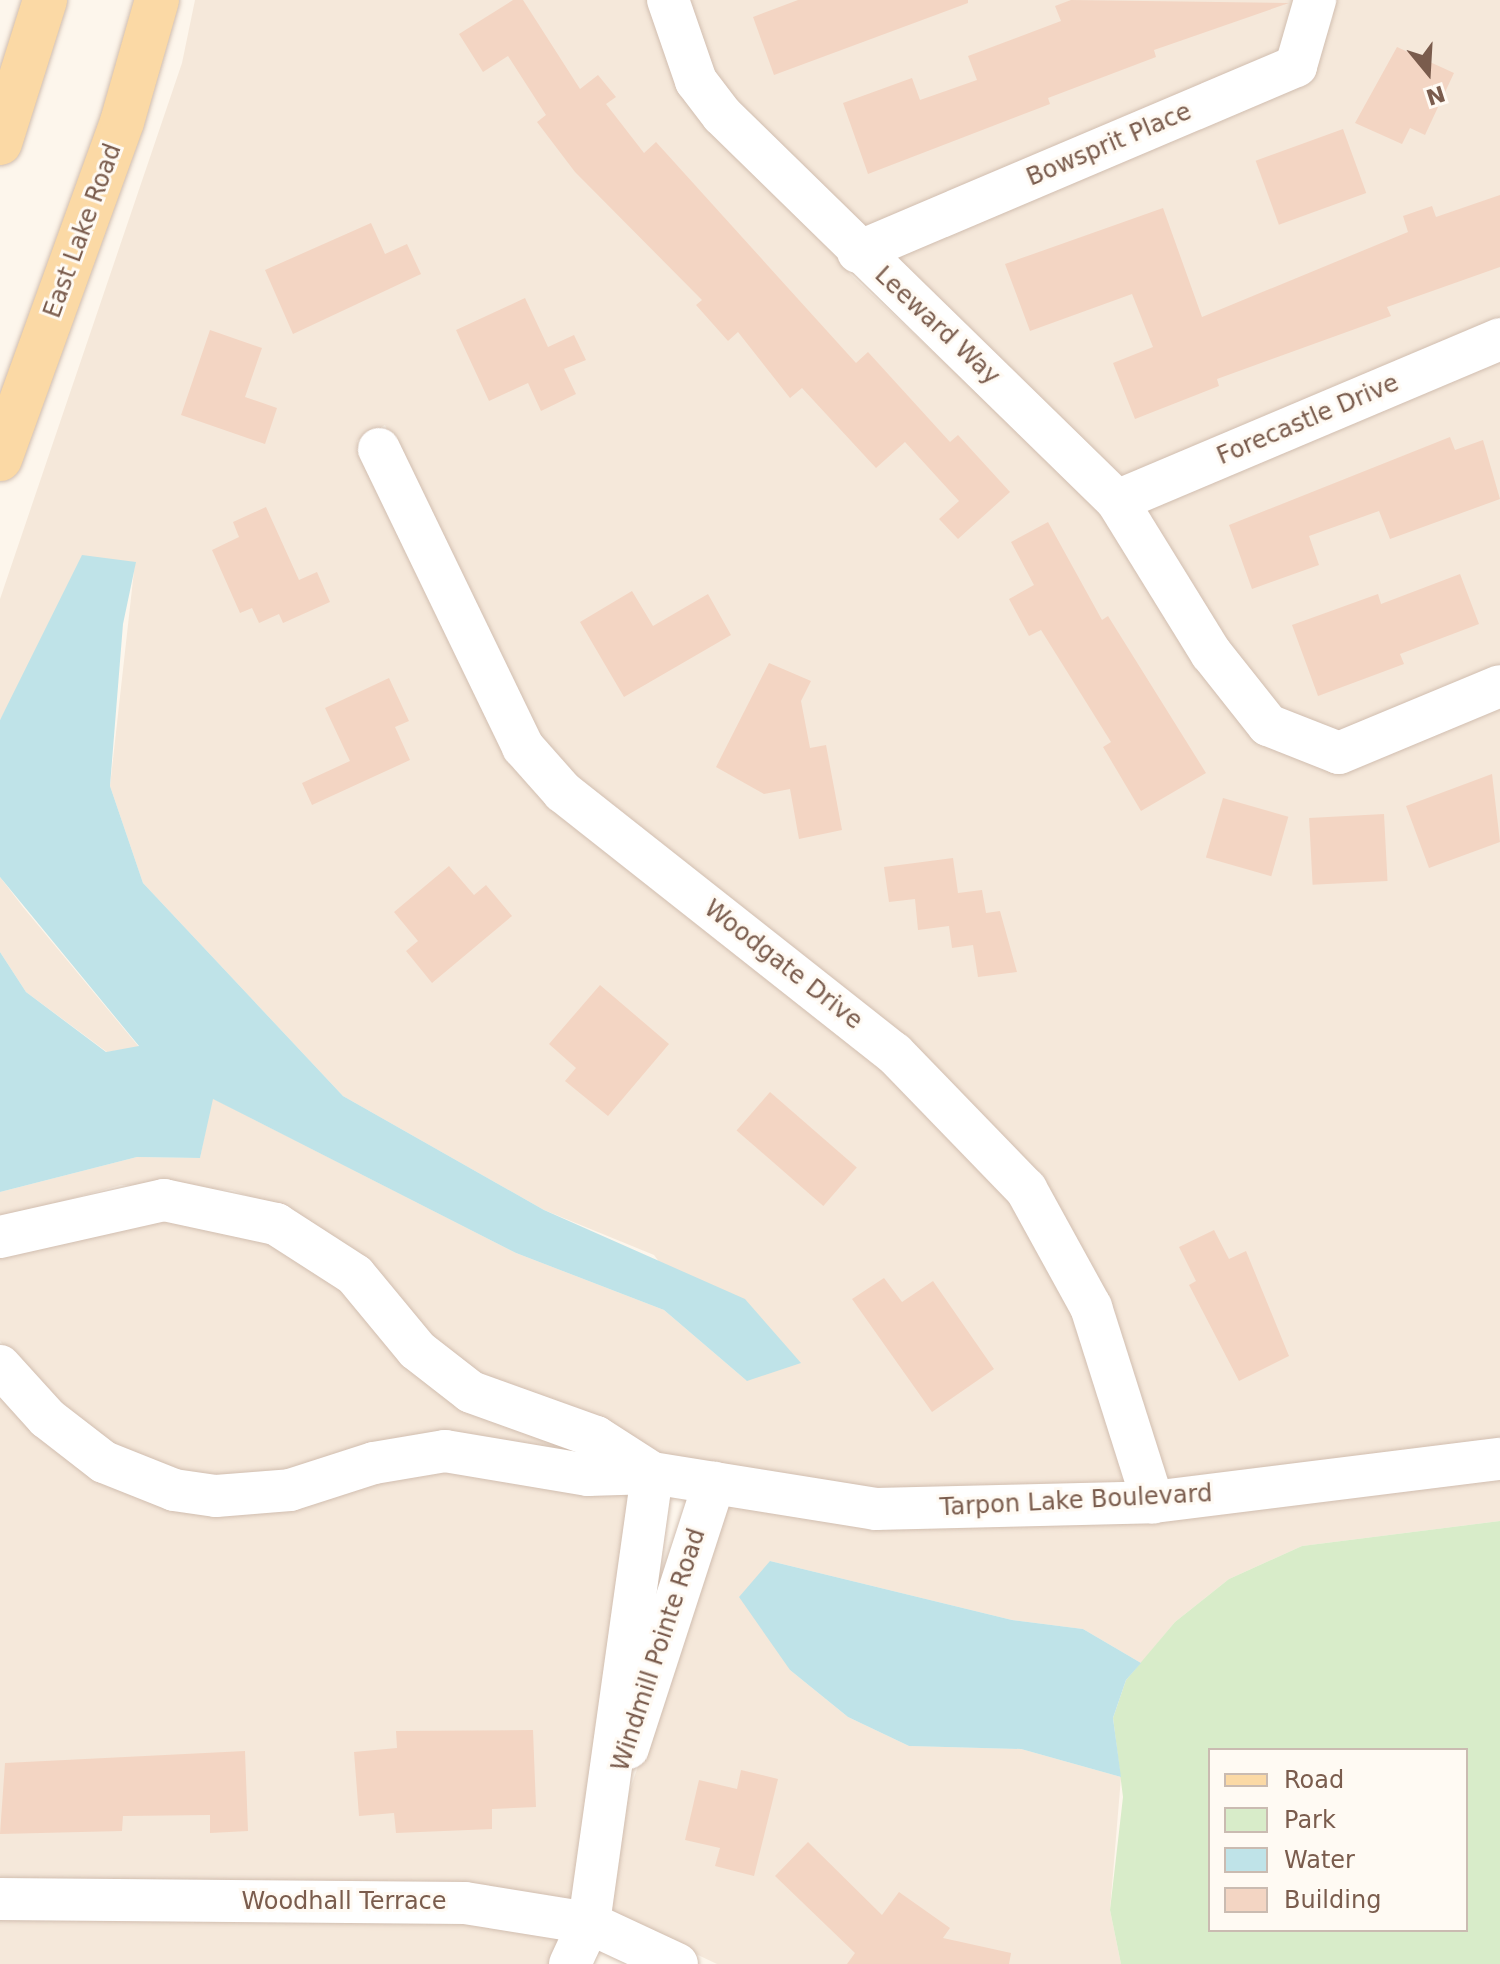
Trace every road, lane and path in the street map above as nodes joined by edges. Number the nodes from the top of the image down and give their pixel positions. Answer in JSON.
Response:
{"nodes":[{"id":1,"x":45,"y":0,"type":"edge"},
{"id":2,"x":157,"y":0,"type":"edge"},
{"id":3,"x":668,"y":0,"type":"edge"},
{"id":4,"x":1315,"y":0,"type":"edge"},
{"id":5,"x":0,"y":143,"type":"edge"},
{"id":6,"x":858,"y":252,"type":"junction"},
{"id":7,"x":1500,"y":339,"type":"edge"},
{"id":8,"x":379,"y":449,"type":"dead end"},
{"id":9,"x":0,"y":459,"type":"edge"},
{"id":10,"x":1117,"y":501,"type":"junction"},
{"id":11,"x":1500,"y":686,"type":"edge"},
{"id":12,"x":0,"y":1237,"type":"edge"},
{"id":13,"x":0,"y":1366,"type":"edge"},
{"id":14,"x":1500,"y":1459,"type":"edge"},
{"id":15,"x":652,"y":1473,"type":"junction"},
{"id":16,"x":714,"y":1483,"type":"junction"},
{"id":17,"x":1153,"y":1502,"type":"junction"},
{"id":18,"x":603,"y":1817,"type":"junction"},
{"id":19,"x":0,"y":1899,"type":"edge"},
{"id":20,"x":589,"y":1923,"type":"junction"},
{"id":21,"x":570,"y":1964,"type":"edge"},
{"id":22,"x":677,"y":1964,"type":"edge"}],
"edges":[{"from":1,"to":5,"type":"main road"},
{"from":2,"to":9,"type":"main road","name":"East Lake Road"},
{"from":3,"to":6,"type":"street","name":"Leeward Way"},
{"from":4,"to":6,"type":"street","name":"Bowsprit Place"},
{"from":6,"to":10,"type":"street","name":"Leeward Way"},
{"from":7,"to":10,"type":"street","name":"Forecastle Drive"},
{"from":8,"to":17,"type":"street","name":"Woodgate Drive"},
{"from":10,"to":11,"type":"street","name":"Leeward Way"},
{"from":12,"to":15,"type":"street","name":"Tarpon Lake Boulevard"},
{"from":13,"to":15,"type":"street","name":"Tarpon Lake Boulevard"},
{"from":14,"to":17,"type":"street","name":"Tarpon Lake Boulevard"},
{"from":15,"to":16,"type":"street","name":"Tarpon Lake Boulevard"},
{"from":15,"to":18,"type":"street","name":"Windmill Pointe Road"},
{"from":16,"to":17,"type":"street","name":"Tarpon Lake Boulevard"},
{"from":16,"to":18,"type":"street","name":"Windmill Pointe Road"},
{"from":18,"to":20,"type":"street","name":"Windmill Pointe Road"},
{"from":19,"to":20,"type":"street","name":"Woodhall Terrace"},
{"from":20,"to":21,"type":"street","name":"Windmill Pointe Road"},
{"from":20,"to":22,"type":"street","name":"Woodhall Terrace"}]}
